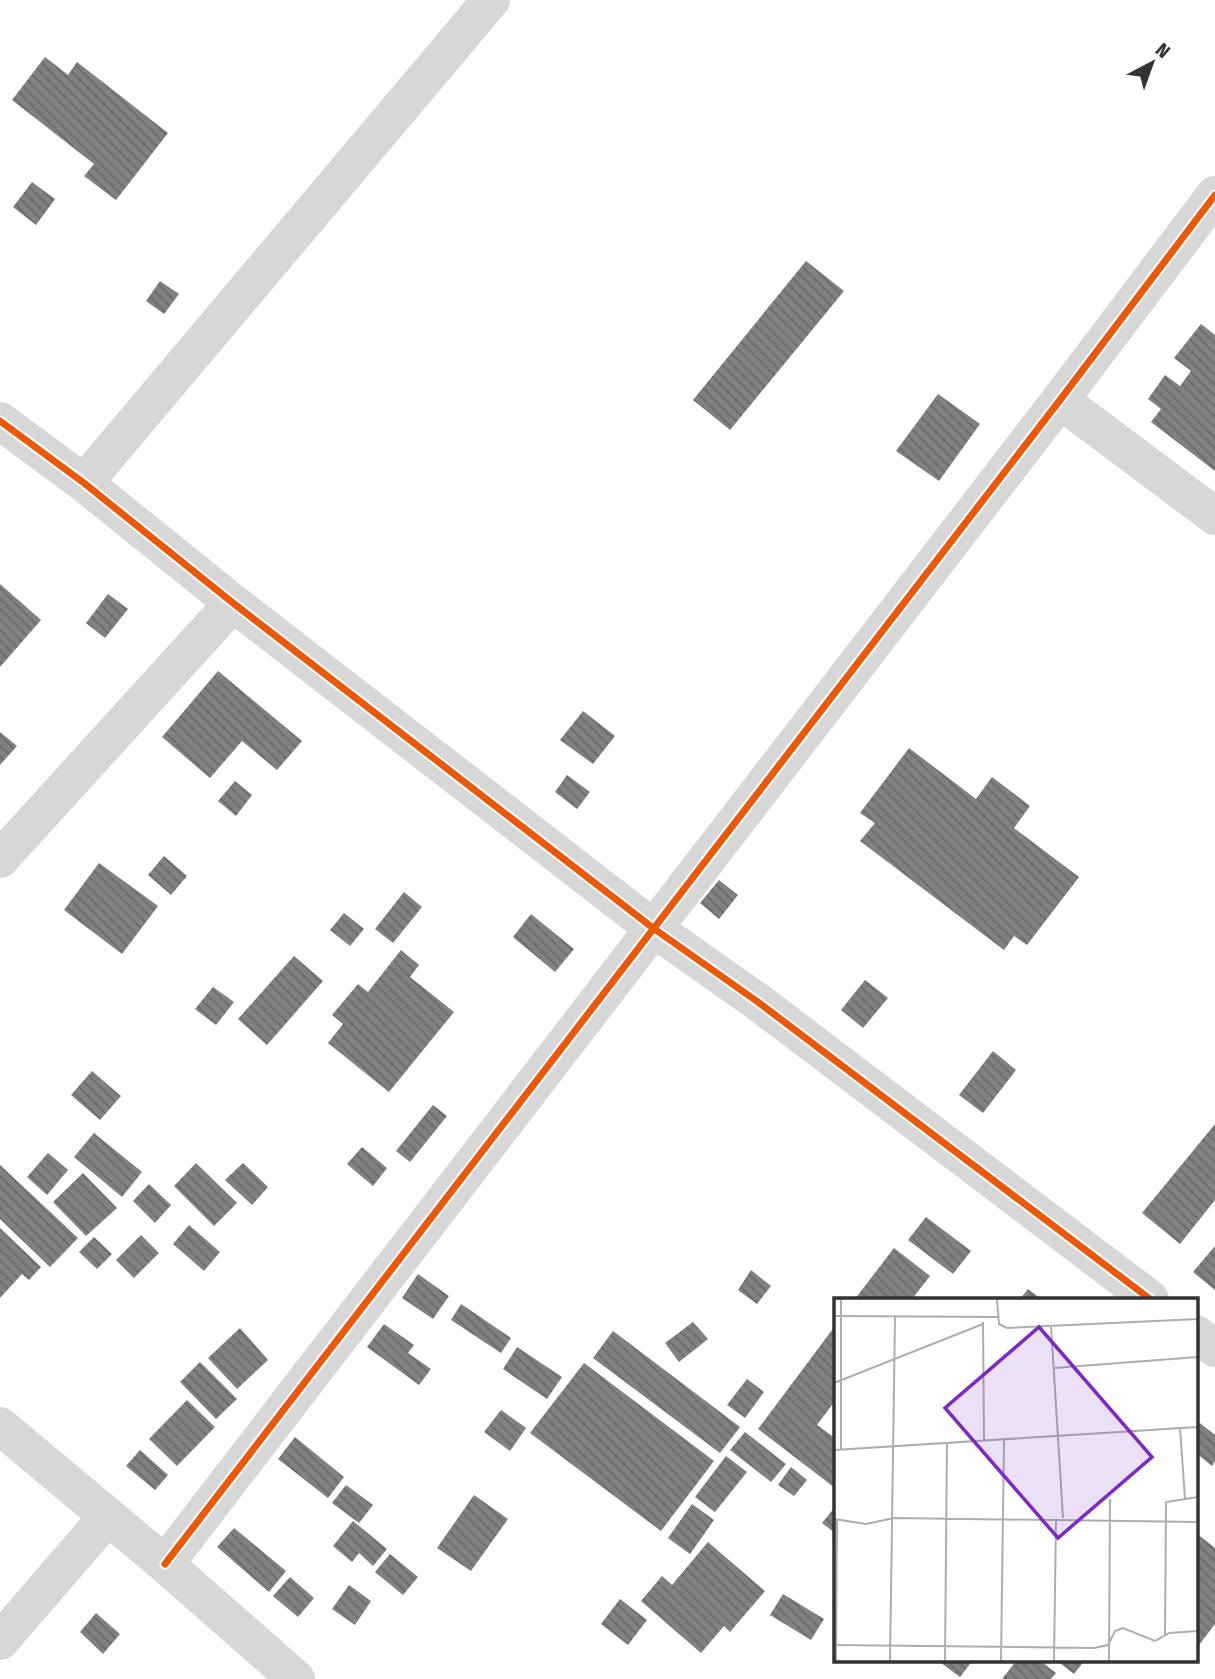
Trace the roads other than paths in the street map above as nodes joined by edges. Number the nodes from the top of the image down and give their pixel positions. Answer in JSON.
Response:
{"nodes":[{"id":1,"x":491,"y":0,"type":"edge"},
{"id":2,"x":1215,"y":195,"type":"edge"},
{"id":3,"x":1059,"y":400,"type":"junction"},
{"id":4,"x":0,"y":421,"type":"edge"},
{"id":5,"x":84,"y":483,"type":"junction"},
{"id":6,"x":1215,"y":516,"type":"edge"},
{"id":7,"x":233,"y":603,"type":"junction"},
{"id":8,"x":0,"y":859,"type":"edge"},
{"id":9,"x":653,"y":928,"type":"junction"},
{"id":10,"x":1149,"y":1298,"type":"edge"},
{"id":11,"x":1198,"y":1335,"type":"edge"},
{"id":12,"x":1215,"y":1348,"type":"edge"},
{"id":13,"x":0,"y":1426,"type":"edge"},
{"id":14,"x":108,"y":1516,"type":"junction"},
{"id":15,"x":165,"y":1564,"type":"junction"},
{"id":16,"x":0,"y":1641,"type":"edge"},
{"id":17,"x":296,"y":1679,"type":"edge"}],
"edges":[{"from":1,"to":5,"type":"street"},
{"from":2,"to":3,"type":"street"},
{"from":3,"to":6,"type":"street"},
{"from":3,"to":9,"type":"street"},
{"from":4,"to":5,"type":"street"},
{"from":5,"to":7,"type":"street"},
{"from":7,"to":8,"type":"street"},
{"from":7,"to":9,"type":"street"},
{"from":9,"to":10,"type":"street"},
{"from":9,"to":15,"type":"street"},
{"from":11,"to":12,"type":"street"},
{"from":13,"to":14,"type":"street"},
{"from":14,"to":15,"type":"street"},
{"from":14,"to":16,"type":"street"},
{"from":15,"to":17,"type":"street"}]}
